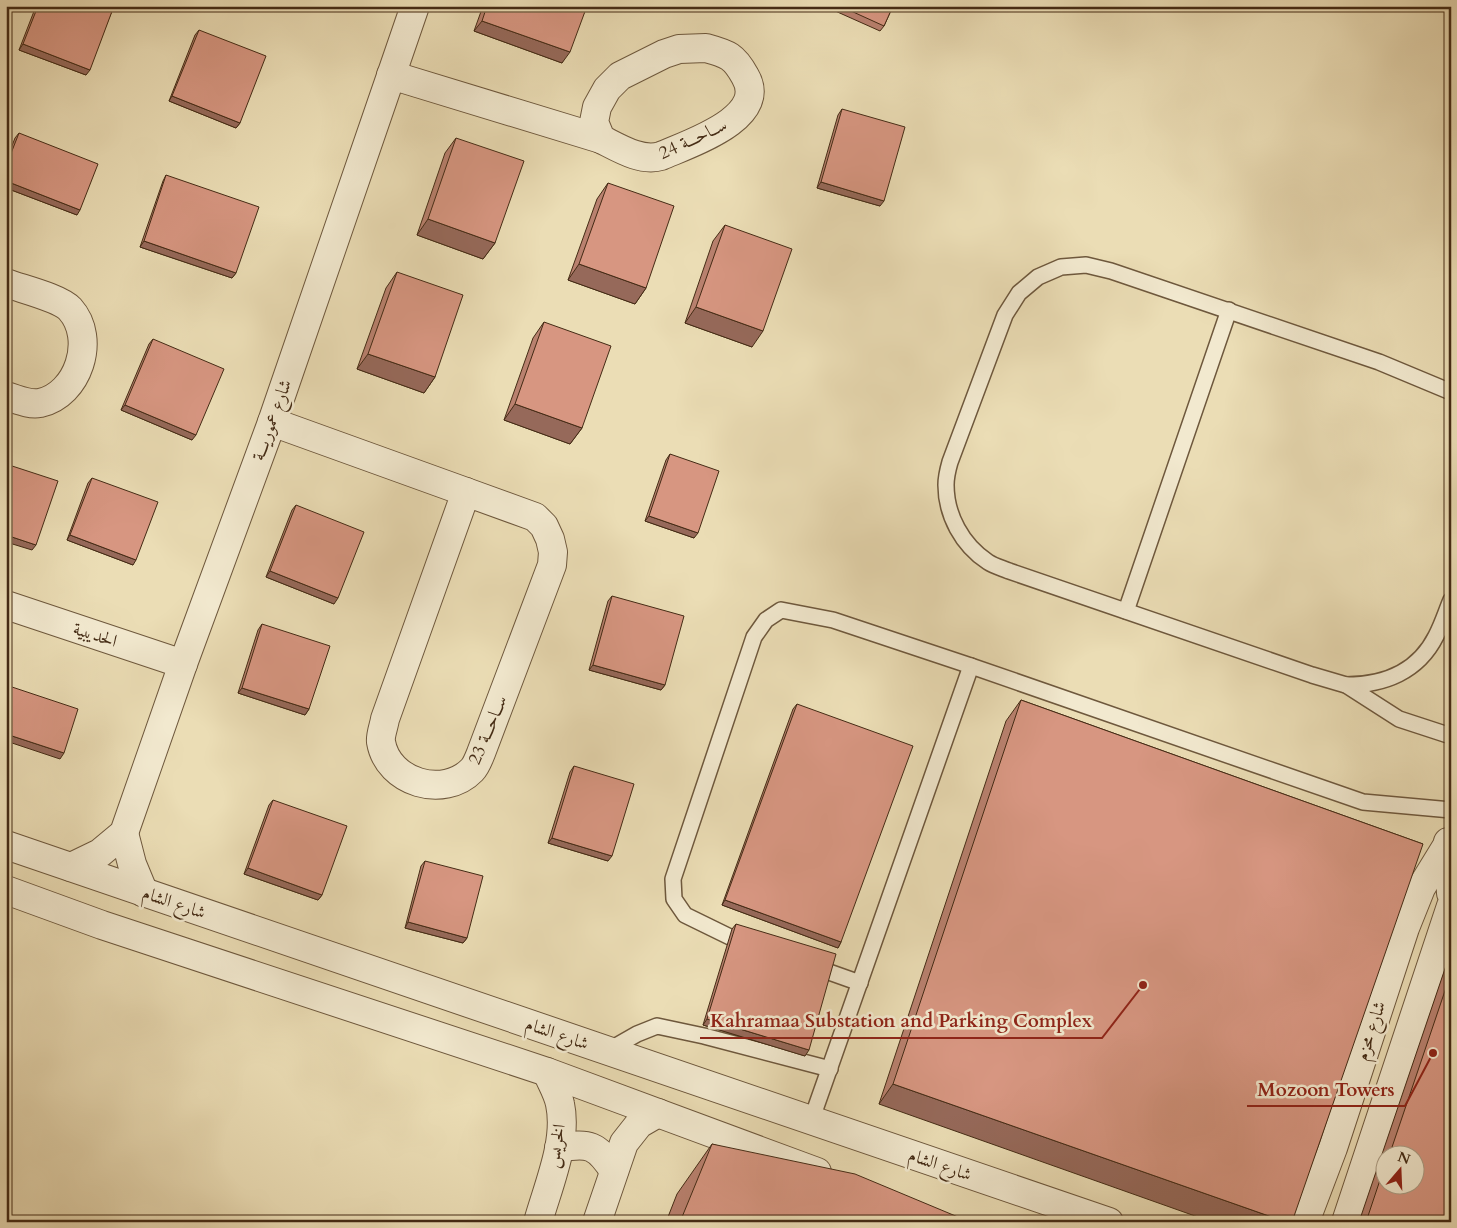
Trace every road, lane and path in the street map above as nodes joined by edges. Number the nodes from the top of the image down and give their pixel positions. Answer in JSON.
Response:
{"nodes":[{"id":1,"x":415,"y":6,"type":"edge"},
{"id":2,"x":391,"y":75,"type":"junction"},
{"id":3,"x":601,"y":139,"type":"junction"},
{"id":4,"x":6,"y":283,"type":"edge"},
{"id":5,"x":1229,"y":310,"type":"junction"},
{"id":6,"x":1449,"y":393,"type":"edge"},
{"id":7,"x":6,"y":396,"type":"edge"},
{"id":8,"x":272,"y":422,"type":"junction"},
{"id":9,"x":466,"y":492,"type":"junction"},
{"id":10,"x":1451,"y":600,"type":"edge"},
{"id":11,"x":6,"y":605,"type":"edge"},
{"id":12,"x":1126,"y":611,"type":"junction"},
{"id":13,"x":183,"y":664,"type":"junction"},
{"id":14,"x":971,"y":666,"type":"junction"},
{"id":15,"x":1346,"y":685,"type":"junction"},
{"id":16,"x":1451,"y":736,"type":"edge"},
{"id":17,"x":1451,"y":810,"type":"edge"},
{"id":18,"x":124,"y":833,"type":"junction"},
{"id":19,"x":1449,"y":837,"type":"edge"},
{"id":20,"x":6,"y":845,"type":"edge"},
{"id":21,"x":71,"y":867,"type":"junction"},
{"id":22,"x":6,"y":890,"type":"edge"},
{"id":23,"x":144,"y":893,"type":"junction"},
{"id":24,"x":1451,"y":893,"type":"edge"},
{"id":25,"x":1451,"y":906,"type":"edge"},
{"id":26,"x":730,"y":936,"type":"edge"},
{"id":27,"x":829,"y":972,"type":"edge"},
{"id":28,"x":860,"y":983,"type":"junction"},
{"id":29,"x":601,"y":1049,"type":"junction"},
{"id":30,"x":830,"y":1069,"type":"junction"},
{"id":31,"x":547,"y":1072,"type":"junction"},
{"id":32,"x":658,"y":1113,"type":"junction"},
{"id":33,"x":811,"y":1121,"type":"junction"},
{"id":34,"x":559,"y":1148,"type":"junction"},
{"id":35,"x":614,"y":1171,"type":"junction"},
{"id":36,"x":842,"y":1180,"type":"edge"},
{"id":37,"x":538,"y":1222,"type":"edge"},
{"id":38,"x":596,"y":1222,"type":"edge"},
{"id":39,"x":1108,"y":1222,"type":"edge"},
{"id":40,"x":1305,"y":1222,"type":"edge"},
{"id":41,"x":1346,"y":1222,"type":"edge"}],
"edges":[{"from":1,"to":2,"type":"street","name":"شارع عموريـــة"},
{"from":2,"to":3,"type":"street","name":"ســاحـــة 24"},
{"from":2,"to":8,"type":"street","name":"شارع عموريـــة"},
{"from":3,"to":3,"type":"street","name":"ســاحـــة 24"},
{"from":4,"to":7,"type":"street"},
{"from":5,"to":6,"type":"lane"},
{"from":5,"to":12,"type":"lane"},
{"from":5,"to":12,"type":"lane"},
{"from":8,"to":9,"type":"street","name":"ســاحـــة 23"},
{"from":8,"to":13,"type":"street","name":"شارع عموريـــة"},
{"from":9,"to":9,"type":"street","name":"ســاحـــة 23"},
{"from":10,"to":15,"type":"lane"},
{"from":11,"to":13,"type":"street","name":"الحديبية"},
{"from":12,"to":15,"type":"lane"},
{"from":13,"to":18,"type":"street","name":"شارع عموريـــة"},
{"from":14,"to":17,"type":"lane"},
{"from":14,"to":26,"type":"lane"},
{"from":14,"to":28,"type":"lane"},
{"from":15,"to":16,"type":"lane"},
{"from":18,"to":21,"type":"street"},
{"from":18,"to":23,"type":"street"},
{"from":19,"to":24,"type":"street","name":"شارع محزم"},
{"from":19,"to":40,"type":"street","name":"شارع محزم"},
{"from":20,"to":21,"type":"street","name":"شارع الشام"},
{"from":21,"to":23,"type":"street","name":"شارع الشام"},
{"from":22,"to":31,"type":"street"},
{"from":23,"to":29,"type":"street","name":"شارع الشام"},
{"from":25,"to":41,"type":"street","name":"شارع محزم"},
{"from":27,"to":28,"type":"lane"},
{"from":28,"to":30,"type":"lane"},
{"from":29,"to":30,"type":"lane"},
{"from":29,"to":33,"type":"street","name":"شارع الشام"},
{"from":30,"to":33,"type":"lane"},
{"from":31,"to":32,"type":"street"},
{"from":31,"to":34,"type":"street","name":"الخريس"},
{"from":32,"to":35,"type":"street"},
{"from":32,"to":36,"type":"street"},
{"from":33,"to":39,"type":"street","name":"شارع الشام"},
{"from":34,"to":35,"type":"street"},
{"from":34,"to":37,"type":"street","name":"الخريس"},
{"from":35,"to":38,"type":"street"}]}
